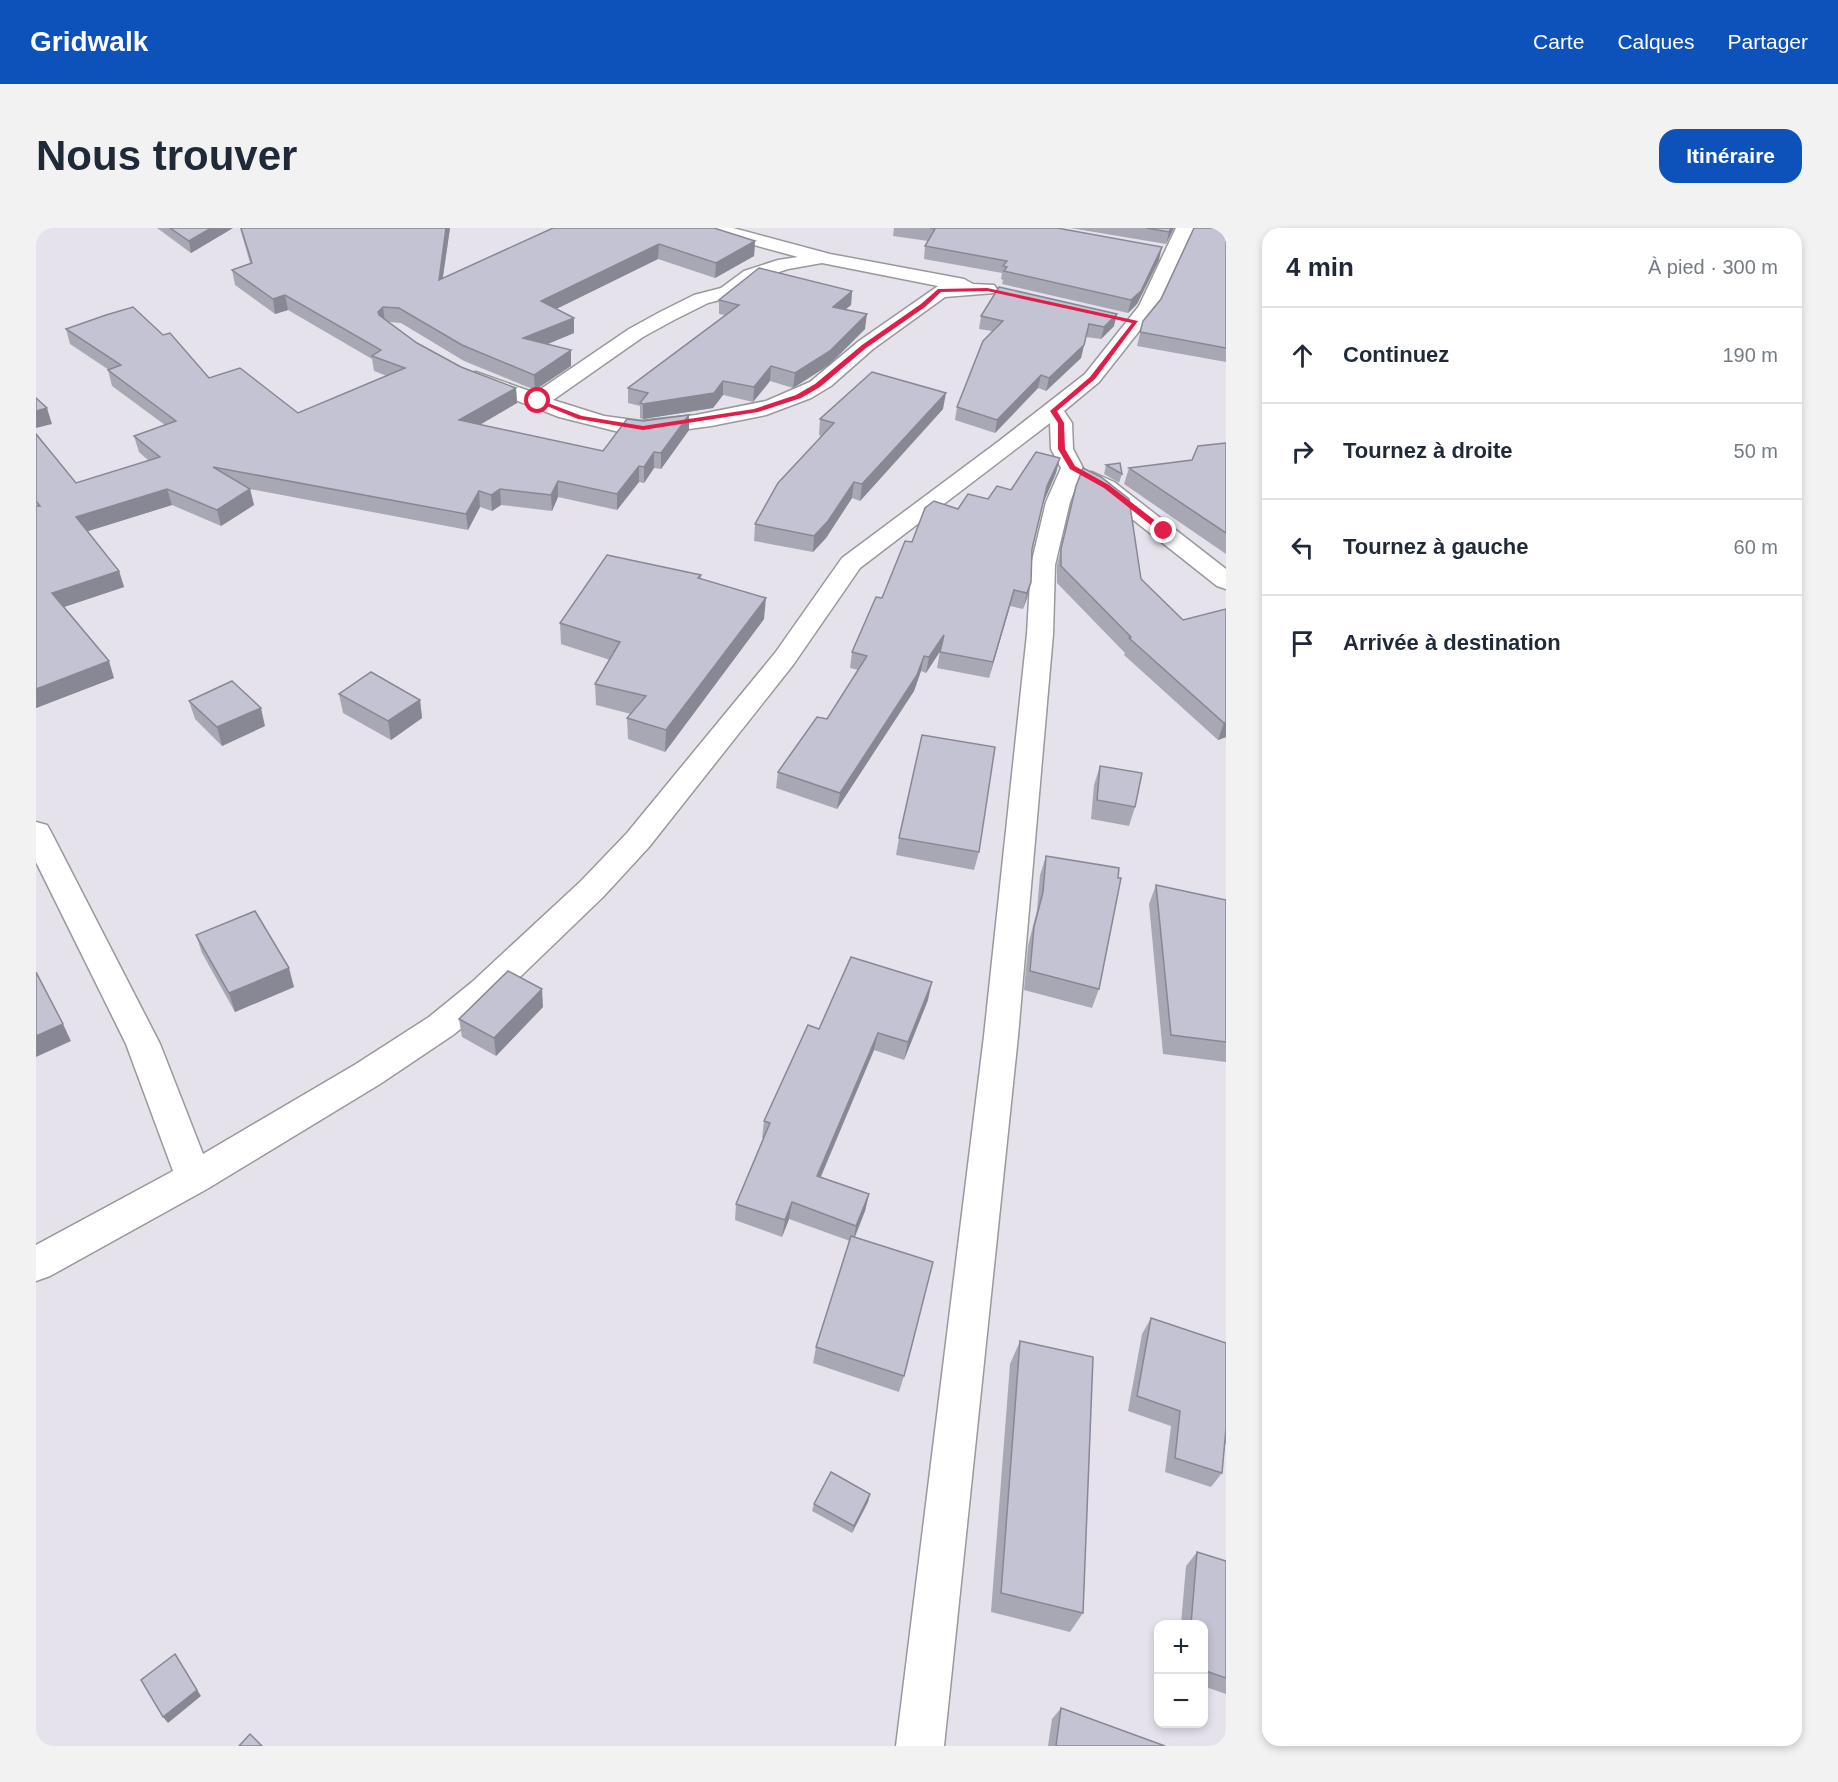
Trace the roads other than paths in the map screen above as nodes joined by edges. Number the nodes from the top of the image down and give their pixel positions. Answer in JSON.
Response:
{"nodes":[{"id":1,"x":712,"y":228,"type":"edge"},
{"id":2,"x":1185,"y":228,"type":"edge"},
{"id":3,"x":1150,"y":250,"type":"edge"},
{"id":4,"x":1173,"y":254,"type":"junction"},
{"id":5,"x":829,"y":258,"type":"junction"},
{"id":6,"x":987,"y":289,"type":"junction"},
{"id":7,"x":1010,"y":294,"type":"edge"},
{"id":8,"x":1113,"y":317,"type":"edge"},
{"id":9,"x":1136,"y":322,"type":"junction"},
{"id":10,"x":462,"y":371,"type":"edge"},
{"id":11,"x":538,"y":401,"type":"junction"},
{"id":12,"x":1053,"y":411,"type":"junction"},
{"id":13,"x":1072,"y":468,"type":"junction"},
{"id":14,"x":1226,"y":581,"type":"edge"},
{"id":15,"x":36,"y":832,"type":"edge"},
{"id":16,"x":194,"y":1178,"type":"junction"},
{"id":17,"x":36,"y":1264,"type":"edge"},
{"id":18,"x":920,"y":1746,"type":"edge"}],
"edges":[{"from":1,"to":5,"type":"street"},
{"from":2,"to":4,"type":"street"},
{"from":3,"to":4,"type":"street"},
{"from":4,"to":9,"type":"street"},
{"from":5,"to":6,"type":"street"},
{"from":5,"to":11,"type":"street"},
{"from":6,"to":7,"type":"street"},
{"from":6,"to":11,"type":"street"},
{"from":8,"to":9,"type":"street"},
{"from":9,"to":12,"type":"street"},
{"from":10,"to":11,"type":"street"},
{"from":12,"to":13,"type":"street"},
{"from":12,"to":16,"type":"street"},
{"from":13,"to":14,"type":"street"},
{"from":13,"to":18,"type":"street"},
{"from":15,"to":16,"type":"street"},
{"from":16,"to":17,"type":"street"}]}
